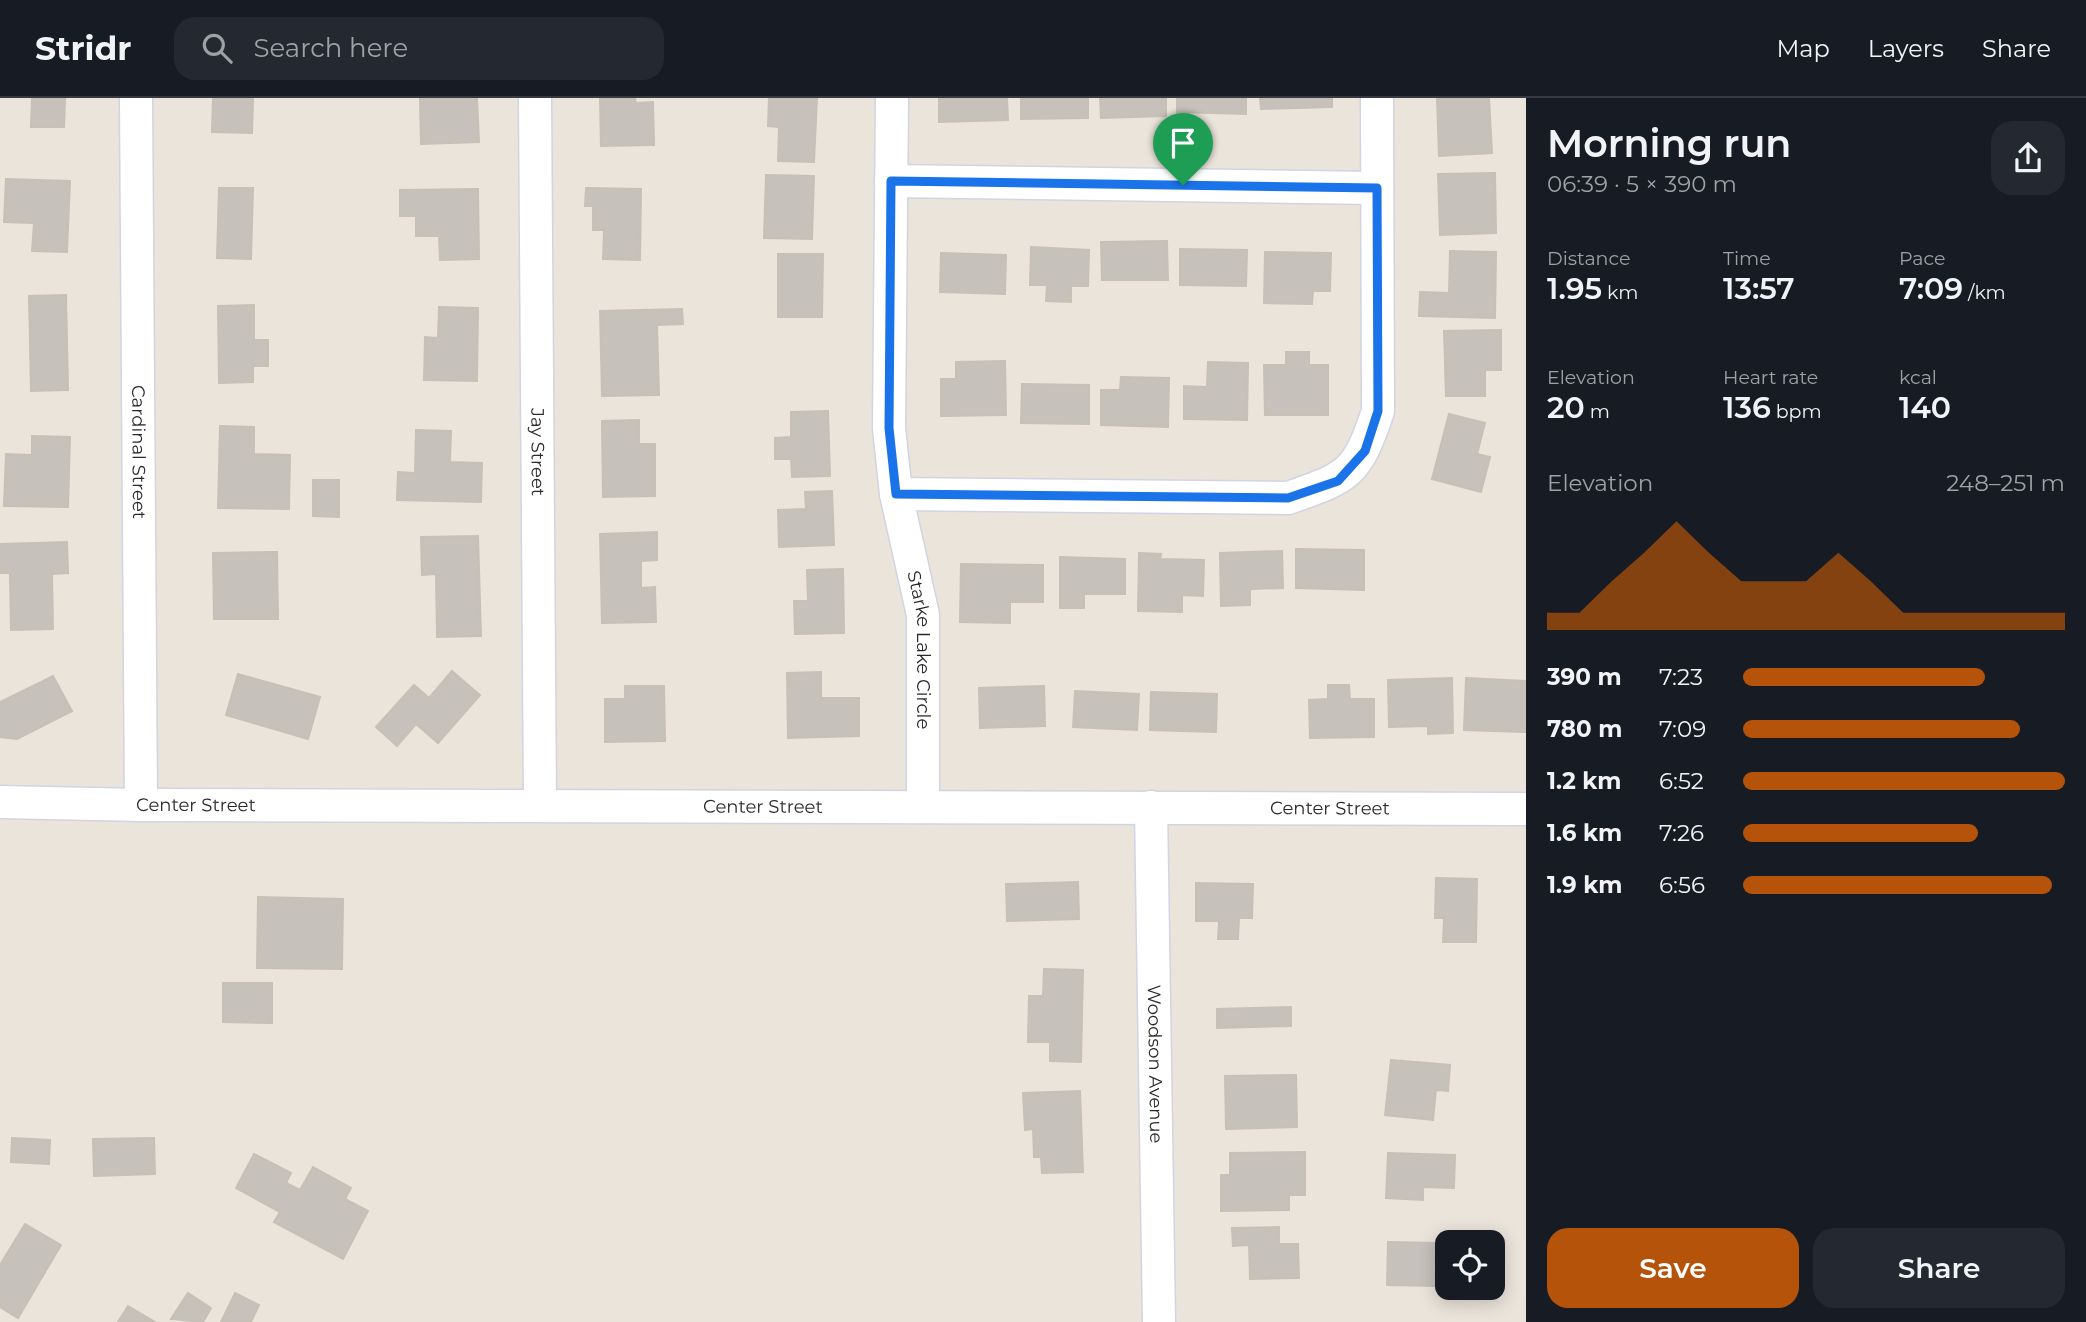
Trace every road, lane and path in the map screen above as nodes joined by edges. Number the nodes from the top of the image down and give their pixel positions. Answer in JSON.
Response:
{"nodes":[{"id":1,"x":136,"y":98,"type":"edge"},
{"id":2,"x":535,"y":98,"type":"edge"},
{"id":3,"x":892,"y":98,"type":"edge"},
{"id":4,"x":1377,"y":98,"type":"edge"},
{"id":5,"x":891,"y":181,"type":"junction"},
{"id":6,"x":1377,"y":188,"type":"junction"},
{"id":7,"x":896,"y":494,"type":"junction"},
{"id":8,"x":0,"y":802,"type":"edge"},
{"id":9,"x":141,"y":805,"type":"junction"},
{"id":10,"x":540,"y":805,"type":"junction"},
{"id":11,"x":923,"y":807,"type":"junction"},
{"id":12,"x":1151,"y":807,"type":"junction"},
{"id":13,"x":1526,"y":809,"type":"edge"},
{"id":14,"x":1159,"y":1322,"type":"edge"}],
"edges":[{"from":1,"to":9,"type":"street","name":"Cardinal Street"},
{"from":2,"to":10,"type":"street","name":"Jay Street"},
{"from":3,"to":5,"type":"street","name":"Starke Lake Circle"},
{"from":4,"to":6,"type":"street"},
{"from":5,"to":6,"type":"street"},
{"from":5,"to":7,"type":"street","name":"Starke Lake Circle"},
{"from":6,"to":7,"type":"street"},
{"from":7,"to":11,"type":"street","name":"Starke Lake Circle"},
{"from":8,"to":9,"type":"street","name":"Center Street"},
{"from":9,"to":10,"type":"street","name":"Center Street"},
{"from":10,"to":11,"type":"street","name":"Center Street"},
{"from":11,"to":12,"type":"street","name":"Center Street"},
{"from":12,"to":13,"type":"street","name":"Center Street"},
{"from":12,"to":14,"type":"street","name":"Woodson Avenue"}]}
